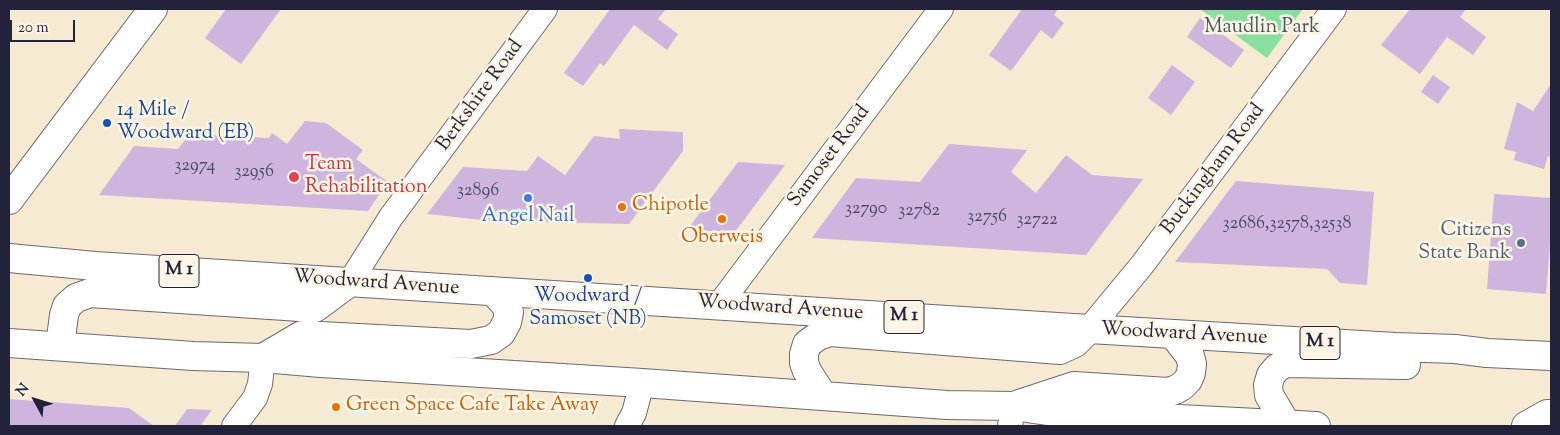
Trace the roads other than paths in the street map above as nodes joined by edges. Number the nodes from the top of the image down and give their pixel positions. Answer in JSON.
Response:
{"nodes":[{"id":1,"x":153,"y":9,"type":"edge"},
{"id":2,"x":545,"y":9,"type":"edge"},
{"id":3,"x":940,"y":9,"type":"edge"},
{"id":4,"x":1334,"y":9,"type":"edge"},
{"id":5,"x":9,"y":200,"type":"edge"},
{"id":6,"x":9,"y":258,"type":"edge"},
{"id":7,"x":350,"y":282,"type":"junction"},
{"id":8,"x":493,"y":291,"type":"junction"},
{"id":9,"x":719,"y":305,"type":"junction"},
{"id":10,"x":1089,"y":329,"type":"junction"},
{"id":11,"x":1173,"y":334,"type":"junction"},
{"id":12,"x":9,"y":343,"type":"edge"},
{"id":13,"x":60,"y":346,"type":"junction"},
{"id":14,"x":1487,"y":352,"type":"junction"},
{"id":15,"x":1551,"y":356,"type":"edge"},
{"id":16,"x":263,"y":358,"type":"junction"},
{"id":17,"x":642,"y":383,"type":"junction"},
{"id":18,"x":823,"y":396,"type":"junction"},
{"id":19,"x":1551,"y":414,"type":"edge"},
{"id":20,"x":1011,"y":416,"type":"edge"},
{"id":21,"x":1287,"y":425,"type":"edge"},
{"id":22,"x":234,"y":426,"type":"edge"},
{"id":23,"x":627,"y":426,"type":"edge"},
{"id":24,"x":1316,"y":426,"type":"edge"},
{"id":25,"x":1526,"y":426,"type":"edge"}],
"edges":[{"from":1,"to":5,"type":"main road"},
{"from":2,"to":7,"type":"street","name":"Berkshire Road"},
{"from":3,"to":9,"type":"street","name":"Samoset Road"},
{"from":4,"to":10,"type":"street","name":"Buckingham Road"},
{"from":6,"to":7,"type":"main road","name":"Woodward Avenue","number":"M 1"},
{"from":7,"to":8,"type":"main road","name":"Woodward Avenue","number":"M 1"},
{"from":7,"to":13,"type":"main road"},
{"from":8,"to":9,"type":"main road","name":"Woodward Avenue","number":"M 1"},
{"from":8,"to":16,"type":"main road"},
{"from":9,"to":10,"type":"main road","name":"Woodward Avenue","number":"M 1"},
{"from":10,"to":11,"type":"main road","name":"Woodward Avenue","number":"M 1"},
{"from":10,"to":18,"type":"main road"},
{"from":11,"to":14,"type":"main road","name":"Woodward Avenue","number":"M 1"},
{"from":11,"to":20,"type":"main road"},
{"from":12,"to":13,"type":"main road"},
{"from":13,"to":16,"type":"main road"},
{"from":14,"to":15,"type":"main road","name":"Woodward Avenue","number":"M 1"},
{"from":14,"to":21,"type":"main road"},
{"from":16,"to":17,"type":"main road"},
{"from":16,"to":22,"type":"street"},
{"from":17,"to":18,"type":"main road"},
{"from":17,"to":23,"type":"street"},
{"from":18,"to":20,"type":"main road"},
{"from":19,"to":25,"type":"main road"},
{"from":20,"to":21,"type":"main road"},
{"from":21,"to":24,"type":"main road"}]}
